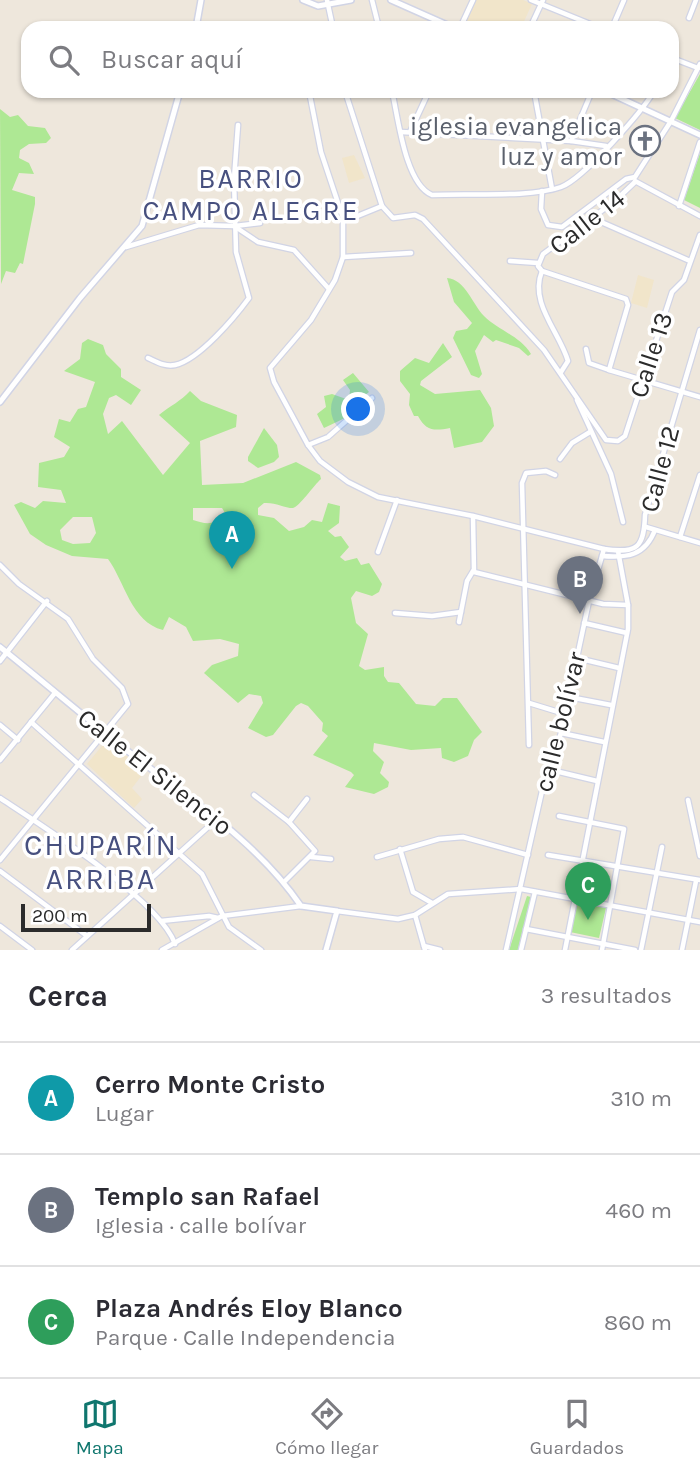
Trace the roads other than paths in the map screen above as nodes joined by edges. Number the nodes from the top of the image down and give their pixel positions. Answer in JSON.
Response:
{"nodes":[{"id":1,"x":201,"y":0,"type":"edge"},
{"id":2,"x":303,"y":0,"type":"edge"},
{"id":3,"x":351,"y":0,"type":"edge"},
{"id":4,"x":372,"y":0,"type":"edge"},
{"id":5,"x":391,"y":0,"type":"edge"},
{"id":6,"x":473,"y":0,"type":"edge"},
{"id":7,"x":531,"y":0,"type":"edge"},
{"id":8,"x":624,"y":0,"type":"edge"},
{"id":9,"x":696,"y":0,"type":"edge"},
{"id":10,"x":327,"y":2,"type":"edge"},
{"id":11,"x":542,"y":2,"type":"edge"},
{"id":12,"x":689,"y":18,"type":"dead end"},
{"id":13,"x":197,"y":21,"type":"edge"},
{"id":14,"x":331,"y":21,"type":"edge"},
{"id":15,"x":377,"y":21,"type":"edge"},
{"id":16,"x":438,"y":21,"type":"edge"},
{"id":17,"x":463,"y":21,"type":"edge"},
{"id":18,"x":533,"y":21,"type":"edge"},
{"id":19,"x":584,"y":21,"type":"edge"},
{"id":20,"x":615,"y":21,"type":"edge"},
{"id":21,"x":679,"y":60,"type":"edge"},
{"id":22,"x":699,"y":66,"type":"edge"},
{"id":23,"x":178,"y":98,"type":"edge"},
{"id":24,"x":310,"y":98,"type":"edge"},
{"id":25,"x":347,"y":98,"type":"edge"},
{"id":26,"x":394,"y":98,"type":"edge"},
{"id":27,"x":426,"y":98,"type":"edge"},
{"id":28,"x":535,"y":98,"type":"edge"},
{"id":29,"x":589,"y":98,"type":"edge"},
{"id":30,"x":621,"y":98,"type":"edge"},
{"id":31,"x":650,"y":98,"type":"edge"},
{"id":32,"x":644,"y":108,"type":"junction"},
{"id":33,"x":671,"y":121,"type":"junction"},
{"id":34,"x":238,"y":125,"type":"dead end"},
{"id":35,"x":401,"y":132,"type":"junction"},
{"id":36,"x":410,"y":132,"type":"junction"},
{"id":37,"x":700,"y":135,"type":"edge"},
{"id":38,"x":543,"y":140,"type":"junction"},
{"id":39,"x":571,"y":141,"type":"junction"},
{"id":40,"x":700,"y":142,"type":"edge"},
{"id":41,"x":607,"y":146,"type":"junction"},
{"id":42,"x":635,"y":179,"type":"junction"},
{"id":43,"x":552,"y":189,"type":"junction"},
{"id":44,"x":542,"y":191,"type":"junction"},
{"id":45,"x":382,"y":206,"type":"junction"},
{"id":46,"x":679,"y":206,"type":"junction"},
{"id":47,"x":700,"y":216,"type":"edge"},
{"id":48,"x":342,"y":218,"type":"junction"},
{"id":49,"x":592,"y":218,"type":"junction"},
{"id":50,"x":260,"y":223,"type":"dead end"},
{"id":51,"x":234,"y":226,"type":"junction"},
{"id":52,"x":700,"y":235,"type":"edge"},
{"id":53,"x":126,"y":247,"type":"junction"},
{"id":54,"x":411,"y":253,"type":"dead end"},
{"id":55,"x":343,"y":257,"type":"junction"},
{"id":56,"x":510,"y":261,"type":"dead end"},
{"id":57,"x":690,"y":261,"type":"junction"},
{"id":58,"x":538,"y":263,"type":"junction"},
{"id":59,"x":542,"y":271,"type":"junction"},
{"id":60,"x":329,"y":289,"type":"junction"},
{"id":61,"x":700,"y":330,"type":"edge"},
{"id":62,"x":586,"y":349,"type":"dead end"},
{"id":63,"x":149,"y":358,"type":"dead end"},
{"id":64,"x":609,"y":370,"type":"junction"},
{"id":65,"x":561,"y":372,"type":"junction"},
{"id":66,"x":643,"y":380,"type":"junction"},
{"id":67,"x":682,"y":392,"type":"junction"},
{"id":68,"x":700,"y":397,"type":"edge"},
{"id":69,"x":372,"y":398,"type":"dead end"},
{"id":70,"x":577,"y":400,"type":"junction"},
{"id":71,"x":0,"y":402,"type":"edge"},
{"id":72,"x":590,"y":432,"type":"junction"},
{"id":73,"x":308,"y":445,"type":"junction"},
{"id":74,"x":560,"y":459,"type":"dead end"},
{"id":75,"x":555,"y":475,"type":"dead end"},
{"id":76,"x":700,"y":475,"type":"edge"},
{"id":77,"x":397,"y":500,"type":"junction"},
{"id":78,"x":473,"y":516,"type":"junction"},
{"id":79,"x":623,"y":522,"type":"dead end"},
{"id":80,"x":646,"y":527,"type":"junction"},
{"id":81,"x":522,"y":528,"type":"junction"},
{"id":82,"x":655,"y":530,"type":"junction"},
{"id":83,"x":680,"y":537,"type":"junction"},
{"id":84,"x":700,"y":543,"type":"edge"},
{"id":85,"x":604,"y":549,"type":"junction"},
{"id":86,"x":618,"y":551,"type":"junction"},
{"id":87,"x":379,"y":552,"type":"dead end"},
{"id":88,"x":602,"y":556,"type":"junction"},
{"id":89,"x":619,"y":557,"type":"junction"},
{"id":90,"x":0,"y":565,"type":"edge"},
{"id":91,"x":473,"y":571,"type":"junction"},
{"id":92,"x":524,"y":586,"type":"junction"},
{"id":93,"x":47,"y":601,"type":"junction"},
{"id":94,"x":589,"y":601,"type":"junction"},
{"id":95,"x":628,"y":605,"type":"junction"},
{"id":96,"x":461,"y":611,"type":"junction"},
{"id":97,"x":395,"y":613,"type":"dead end"},
{"id":98,"x":459,"y":622,"type":"dead end"},
{"id":99,"x":584,"y":623,"type":"junction"},
{"id":100,"x":627,"y":633,"type":"junction"},
{"id":101,"x":0,"y":647,"type":"edge"},
{"id":102,"x":7,"y":653,"type":"junction"},
{"id":103,"x":577,"y":658,"type":"junction"},
{"id":104,"x":0,"y":660,"type":"edge"},
{"id":105,"x":619,"y":668,"type":"junction"},
{"id":106,"x":55,"y":693,"type":"junction"},
{"id":107,"x":569,"y":696,"type":"junction"},
{"id":108,"x":528,"y":703,"type":"junction"},
{"id":109,"x":611,"y":705,"type":"junction"},
{"id":110,"x":565,"y":714,"type":"junction"},
{"id":111,"x":32,"y":722,"type":"junction"},
{"id":112,"x":0,"y":725,"type":"edge"},
{"id":113,"x":561,"y":733,"type":"junction"},
{"id":114,"x":106,"y":734,"type":"junction"},
{"id":115,"x":18,"y":740,"type":"junction"},
{"id":116,"x":604,"y":743,"type":"junction"},
{"id":117,"x":529,"y":745,"type":"dead end"},
{"id":118,"x":0,"y":760,"type":"edge"},
{"id":119,"x":80,"y":764,"type":"junction"},
{"id":120,"x":551,"y":770,"type":"junction"},
{"id":121,"x":597,"y":781,"type":"junction"},
{"id":122,"x":254,"y":795,"type":"dead end"},
{"id":123,"x":0,"y":798,"type":"edge"},
{"id":124,"x":307,"y":799,"type":"dead end"},
{"id":125,"x":688,"y":800,"type":"dead end"},
{"id":126,"x":559,"y":816,"type":"dead end"},
{"id":127,"x":217,"y":819,"type":"junction"},
{"id":128,"x":32,"y":820,"type":"junction"},
{"id":129,"x":289,"y":821,"type":"junction"},
{"id":130,"x":589,"y":821,"type":"junction"},
{"id":131,"x":663,"y":848,"type":"dead end"},
{"id":132,"x":400,"y":849,"type":"junction"},
{"id":133,"x":180,"y":852,"type":"junction"},
{"id":134,"x":528,"y":855,"type":"junction"},
{"id":135,"x":548,"y":855,"type":"dead end"},
{"id":136,"x":700,"y":856,"type":"edge"},
{"id":137,"x":377,"y":857,"type":"dead end"},
{"id":138,"x":331,"y":859,"type":"dead end"},
{"id":139,"x":0,"y":860,"type":"edge"},
{"id":140,"x":581,"y":860,"type":"junction"},
{"id":141,"x":305,"y":862,"type":"junction"},
{"id":142,"x":618,"y":866,"type":"junction"},
{"id":143,"x":0,"y":871,"type":"edge"},
{"id":144,"x":657,"y":873,"type":"junction"},
{"id":145,"x":698,"y":881,"type":"edge"},
{"id":146,"x":285,"y":882,"type":"junction"},
{"id":147,"x":521,"y":889,"type":"junction"},
{"id":148,"x":535,"y":892,"type":"junction"},
{"id":149,"x":133,"y":895,"type":"junction"},
{"id":150,"x":574,"y":900,"type":"junction"},
{"id":151,"x":432,"y":903,"type":"junction"},
{"id":152,"x":611,"y":905,"type":"junction"},
{"id":153,"x":301,"y":906,"type":"junction"},
{"id":154,"x":337,"y":911,"type":"junction"},
{"id":155,"x":649,"y":913,"type":"junction"},
{"id":156,"x":415,"y":915,"type":"junction"},
{"id":157,"x":220,"y":917,"type":"junction"},
{"id":158,"x":688,"y":920,"type":"junction"},
{"id":159,"x":161,"y":921,"type":"junction"},
{"id":160,"x":700,"y":922,"type":"edge"},
{"id":161,"x":0,"y":926,"type":"edge"},
{"id":162,"x":526,"y":929,"type":"junction"},
{"id":163,"x":87,"y":936,"type":"junction"},
{"id":164,"x":567,"y":936,"type":"junction"},
{"id":165,"x":603,"y":943,"type":"junction"},
{"id":166,"x":175,"y":944,"type":"junction"},
{"id":167,"x":425,"y":948,"type":"edge"},
{"id":168,"x":32,"y":950,"type":"edge"},
{"id":169,"x":72,"y":950,"type":"edge"},
{"id":170,"x":162,"y":950,"type":"edge"},
{"id":171,"x":261,"y":950,"type":"edge"},
{"id":172,"x":327,"y":950,"type":"edge"},
{"id":173,"x":440,"y":950,"type":"edge"},
{"id":174,"x":506,"y":950,"type":"edge"},
{"id":175,"x":521,"y":950,"type":"edge"},
{"id":176,"x":565,"y":950,"type":"edge"},
{"id":177,"x":602,"y":950,"type":"edge"},
{"id":178,"x":635,"y":950,"type":"edge"},
{"id":179,"x":641,"y":950,"type":"edge"},
{"id":180,"x":682,"y":950,"type":"edge"}],
"edges":[{"from":1,"to":13,"type":"street"},
{"from":2,"to":10,"type":"street"},
{"from":3,"to":10,"type":"street"},
{"from":4,"to":15,"type":"street"},
{"from":5,"to":16,"type":"street"},
{"from":6,"to":17,"type":"street"},
{"from":7,"to":11,"type":"street"},
{"from":8,"to":20,"type":"street"},
{"from":9,"to":12,"type":"street"},
{"from":10,"to":14,"type":"street"},
{"from":11,"to":18,"type":"street"},
{"from":11,"to":19,"type":"street"},
{"from":21,"to":22,"type":"street"},
{"from":22,"to":33,"type":"street"},
{"from":23,"to":53,"type":"street"},
{"from":24,"to":48,"type":"street"},
{"from":25,"to":45,"type":"street"},
{"from":26,"to":35,"type":"street"},
{"from":27,"to":36,"type":"street"},
{"from":28,"to":38,"type":"street"},
{"from":29,"to":39,"type":"street"},
{"from":30,"to":32,"type":"street"},
{"from":31,"to":32,"type":"street"},
{"from":32,"to":33,"type":"street"},
{"from":32,"to":41,"type":"street"},
{"from":33,"to":37,"type":"street"},
{"from":33,"to":42,"type":"street"},
{"from":34,"to":51,"type":"street"},
{"from":35,"to":36,"type":"street"},
{"from":35,"to":44,"type":"street"},
{"from":36,"to":38,"type":"street"},
{"from":38,"to":39,"type":"street"},
{"from":38,"to":43,"type":"street"},
{"from":39,"to":41,"type":"street"},
{"from":40,"to":46,"type":"street"},
{"from":41,"to":43,"type":"street"},
{"from":42,"to":44,"type":"street"},
{"from":42,"to":46,"type":"street"},
{"from":42,"to":49,"type":"street","name":"Calle 14"},
{"from":43,"to":44,"type":"street"},
{"from":45,"to":48,"type":"street"},
{"from":45,"to":65,"type":"street"},
{"from":46,"to":47,"type":"street"},
{"from":48,"to":55,"type":"street"},
{"from":49,"to":57,"type":"street"},
{"from":49,"to":58,"type":"street","name":"Calle 14"},
{"from":50,"to":51,"type":"street"},
{"from":51,"to":53,"type":"street"},
{"from":51,"to":60,"type":"street"},
{"from":51,"to":63,"type":"street"},
{"from":52,"to":57,"type":"street","name":"Calle 13"},
{"from":53,"to":71,"type":"street"},
{"from":54,"to":55,"type":"street"},
{"from":55,"to":60,"type":"street"},
{"from":56,"to":58,"type":"street"},
{"from":57,"to":66,"type":"street","name":"Calle 13"},
{"from":58,"to":59,"type":"street","name":"Calle 14"},
{"from":59,"to":64,"type":"street","name":"Calle 14"},
{"from":59,"to":65,"type":"street"},
{"from":60,"to":73,"type":"street"},
{"from":61,"to":67,"type":"street","name":"Calle 12"},
{"from":62,"to":64,"type":"street"},
{"from":64,"to":66,"type":"street"},
{"from":65,"to":70,"type":"street"},
{"from":66,"to":67,"type":"street"},
{"from":66,"to":70,"type":"street","name":"Calle 13"},
{"from":67,"to":68,"type":"street"},
{"from":67,"to":80,"type":"street","name":"Calle 12"},
{"from":69,"to":73,"type":"street"},
{"from":70,"to":72,"type":"street"},
{"from":72,"to":74,"type":"street"},
{"from":72,"to":79,"type":"street"},
{"from":73,"to":77,"type":"street"},
{"from":75,"to":81,"type":"street"},
{"from":76,"to":83,"type":"street"},
{"from":77,"to":78,"type":"street"},
{"from":77,"to":87,"type":"street"},
{"from":78,"to":81,"type":"street"},
{"from":78,"to":91,"type":"street"},
{"from":80,"to":82,"type":"street"},
{"from":80,"to":86,"type":"street","name":"Calle 12"},
{"from":81,"to":85,"type":"street"},
{"from":81,"to":92,"type":"street"},
{"from":82,"to":83,"type":"street"},
{"from":82,"to":89,"type":"street"},
{"from":83,"to":84,"type":"street"},
{"from":85,"to":86,"type":"street"},
{"from":85,"to":88,"type":"street","name":"calle bolívar"},
{"from":86,"to":89,"type":"street"},
{"from":88,"to":89,"type":"street"},
{"from":88,"to":94,"type":"street","name":"calle bolívar"},
{"from":89,"to":95,"type":"street"},
{"from":90,"to":93,"type":"street"},
{"from":91,"to":92,"type":"street"},
{"from":91,"to":96,"type":"street"},
{"from":92,"to":94,"type":"street"},
{"from":92,"to":108,"type":"street"},
{"from":93,"to":102,"type":"street"},
{"from":93,"to":114,"type":"street"},
{"from":94,"to":95,"type":"street"},
{"from":94,"to":99,"type":"street","name":"calle bolívar"},
{"from":95,"to":100,"type":"street"},
{"from":96,"to":97,"type":"street"},
{"from":96,"to":98,"type":"street"},
{"from":99,"to":100,"type":"street"},
{"from":99,"to":103,"type":"street","name":"calle bolívar"},
{"from":100,"to":105,"type":"street"},
{"from":101,"to":102,"type":"street","name":"Calle El Silencio"},
{"from":102,"to":104,"type":"street"},
{"from":102,"to":106,"type":"street","name":"Calle El Silencio"},
{"from":103,"to":105,"type":"street"},
{"from":103,"to":107,"type":"street","name":"calle bolívar"},
{"from":105,"to":109,"type":"street"},
{"from":106,"to":111,"type":"street"},
{"from":106,"to":114,"type":"street","name":"Calle El Silencio"},
{"from":107,"to":109,"type":"street"},
{"from":107,"to":110,"type":"street","name":"calle bolívar"},
{"from":108,"to":110,"type":"street"},
{"from":108,"to":117,"type":"street"},
{"from":109,"to":116,"type":"street"},
{"from":110,"to":113,"type":"street","name":"calle bolívar"},
{"from":111,"to":115,"type":"street"},
{"from":111,"to":119,"type":"street"},
{"from":112,"to":115,"type":"street"},
{"from":113,"to":116,"type":"street"},
{"from":113,"to":120,"type":"street","name":"calle bolívar"},
{"from":114,"to":119,"type":"street"},
{"from":114,"to":127,"type":"street","name":"Calle El Silencio"},
{"from":115,"to":118,"type":"street"},
{"from":116,"to":121,"type":"street"},
{"from":119,"to":128,"type":"street"},
{"from":119,"to":133,"type":"street"},
{"from":120,"to":121,"type":"street"},
{"from":120,"to":134,"type":"street","name":"calle bolívar"},
{"from":121,"to":130,"type":"street"},
{"from":122,"to":129,"type":"street"},
{"from":123,"to":128,"type":"street"},
{"from":124,"to":129,"type":"street"},
{"from":125,"to":136,"type":"street"},
{"from":126,"to":130,"type":"street"},
{"from":127,"to":133,"type":"street"},
{"from":127,"to":146,"type":"street","name":"Calle El Silencio"},
{"from":128,"to":139,"type":"street"},
{"from":128,"to":149,"type":"street"},
{"from":129,"to":141,"type":"street"},
{"from":130,"to":140,"type":"street"},
{"from":130,"to":142,"type":"street"},
{"from":131,"to":144,"type":"street"},
{"from":132,"to":134,"type":"street"},
{"from":132,"to":137,"type":"street"},
{"from":132,"to":151,"type":"street"},
{"from":133,"to":149,"type":"street"},
{"from":133,"to":157,"type":"street"},
{"from":134,"to":147,"type":"street","name":"calle bolívar"},
{"from":135,"to":140,"type":"street"},
{"from":138,"to":141,"type":"street"},
{"from":140,"to":142,"type":"street"},
{"from":140,"to":150,"type":"street"},
{"from":141,"to":146,"type":"street"},
{"from":142,"to":144,"type":"street"},
{"from":142,"to":152,"type":"street"},
{"from":143,"to":163,"type":"street"},
{"from":144,"to":145,"type":"street"},
{"from":144,"to":155,"type":"street"},
{"from":145,"to":158,"type":"street"},
{"from":146,"to":153,"type":"street","name":"Calle El Silencio"},
{"from":147,"to":148,"type":"street"},
{"from":147,"to":151,"type":"street"},
{"from":147,"to":174,"type":"street","name":"calle bolívar"},
{"from":148,"to":150,"type":"street"},
{"from":148,"to":162,"type":"street"},
{"from":149,"to":159,"type":"street"},
{"from":149,"to":163,"type":"street"},
{"from":150,"to":152,"type":"street"},
{"from":150,"to":164,"type":"street"},
{"from":151,"to":156,"type":"street"},
{"from":152,"to":155,"type":"street"},
{"from":152,"to":165,"type":"street"},
{"from":153,"to":154,"type":"street"},
{"from":153,"to":157,"type":"street"},
{"from":154,"to":156,"type":"street"},
{"from":154,"to":172,"type":"street"},
{"from":155,"to":158,"type":"street"},
{"from":155,"to":179,"type":"street"},
{"from":156,"to":167,"type":"street"},
{"from":157,"to":159,"type":"street"},
{"from":157,"to":166,"type":"street"},
{"from":157,"to":171,"type":"street"},
{"from":158,"to":160,"type":"street"},
{"from":158,"to":180,"type":"street"},
{"from":159,"to":166,"type":"street"},
{"from":161,"to":168,"type":"street"},
{"from":162,"to":164,"type":"street"},
{"from":162,"to":175,"type":"street"},
{"from":163,"to":169,"type":"street"},
{"from":164,"to":165,"type":"street"},
{"from":164,"to":176,"type":"street"},
{"from":165,"to":177,"type":"street"},
{"from":165,"to":178,"type":"street"},
{"from":166,"to":170,"type":"street"},
{"from":167,"to":173,"type":"street"}]}
